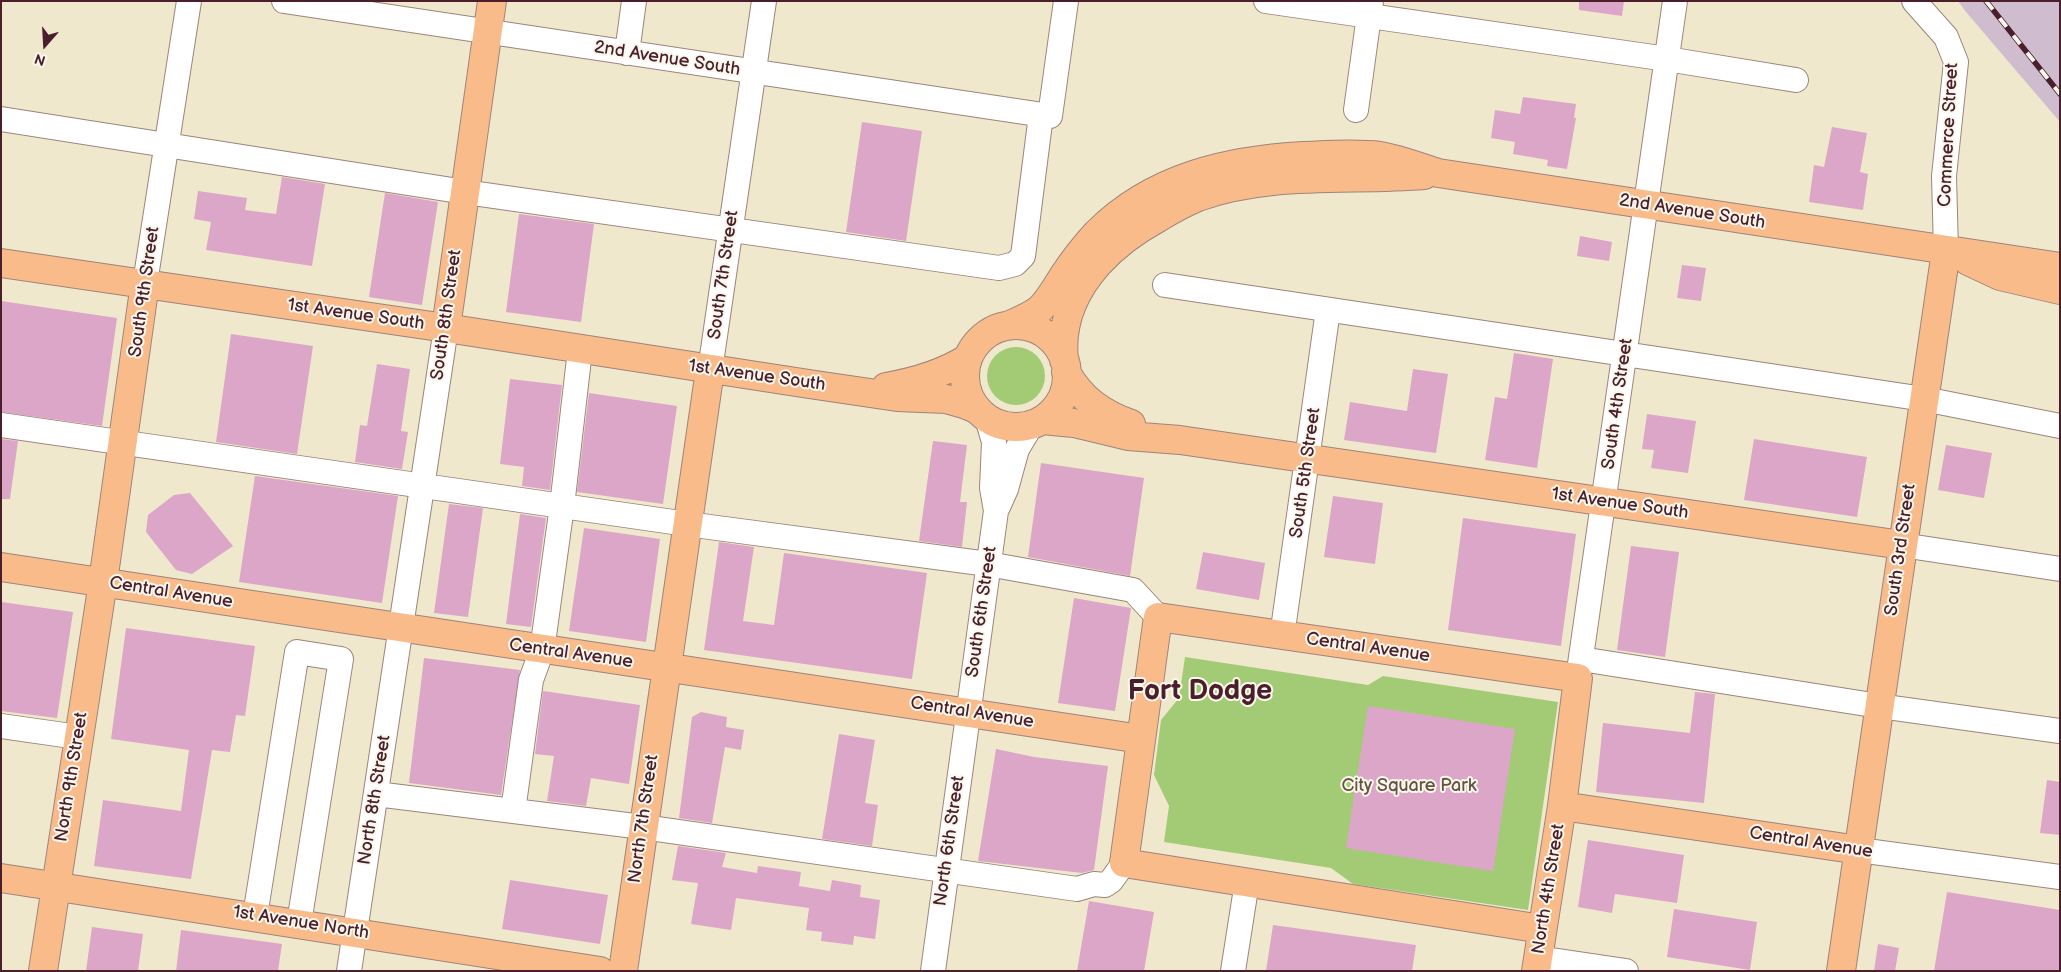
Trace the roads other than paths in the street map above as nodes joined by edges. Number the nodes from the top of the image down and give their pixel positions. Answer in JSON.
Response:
{"nodes":[{"id":1,"x":189,"y":1,"type":"edge"},
{"id":2,"x":284,"y":1,"type":"edge"},
{"id":3,"x":492,"y":1,"type":"edge"},
{"id":4,"x":634,"y":1,"type":"edge"},
{"id":5,"x":764,"y":1,"type":"edge"},
{"id":6,"x":1066,"y":1,"type":"edge"},
{"id":7,"x":1266,"y":1,"type":"edge"},
{"id":8,"x":1675,"y":1,"type":"edge"},
{"id":9,"x":1914,"y":1,"type":"edge"},
{"id":10,"x":1370,"y":8,"type":"edge"},
{"id":11,"x":488,"y":32,"type":"junction"},
{"id":12,"x":627,"y":53,"type":"junction"},
{"id":13,"x":1667,"y":59,"type":"junction"},
{"id":14,"x":754,"y":72,"type":"junction"},
{"id":15,"x":1796,"y":80,"type":"dead end"},
{"id":16,"x":1356,"y":110,"type":"dead end"},
{"id":17,"x":1046,"y":116,"type":"junction"},
{"id":18,"x":1,"y":119,"type":"edge"},
{"id":19,"x":167,"y":144,"type":"junction"},
{"id":20,"x":1438,"y":174,"type":"junction"},
{"id":21,"x":465,"y":192,"type":"junction"},
{"id":22,"x":1646,"y":204,"type":"junction"},
{"id":23,"x":731,"y":230,"type":"junction"},
{"id":24,"x":1946,"y":251,"type":"junction"},
{"id":25,"x":1,"y":263,"type":"edge"},
{"id":26,"x":2060,"y":267,"type":"edge"},
{"id":27,"x":145,"y":283,"type":"junction"},
{"id":28,"x":1165,"y":286,"type":"dead end"},
{"id":29,"x":2060,"y":290,"type":"edge"},
{"id":30,"x":1328,"y":310,"type":"junction"},
{"id":31,"x":1007,"y":326,"type":"junction"},
{"id":32,"x":446,"y":328,"type":"junction"},
{"id":33,"x":580,"y":350,"type":"junction"},
{"id":34,"x":1625,"y":354,"type":"junction"},
{"id":35,"x":968,"y":358,"type":"junction"},
{"id":36,"x":1065,"y":366,"type":"junction"},
{"id":37,"x":710,"y":370,"type":"junction"},
{"id":38,"x":859,"y":390,"type":"junction"},
{"id":39,"x":1924,"y":399,"type":"junction"},
{"id":40,"x":983,"y":414,"type":"junction"},
{"id":41,"x":1037,"y":422,"type":"junction"},
{"id":42,"x":1,"y":425,"type":"edge"},
{"id":43,"x":2060,"y":426,"type":"edge"},
{"id":44,"x":1180,"y":440,"type":"junction"},
{"id":45,"x":123,"y":442,"type":"junction"},
{"id":46,"x":1308,"y":459,"type":"junction"},
{"id":47,"x":423,"y":485,"type":"junction"},
{"id":48,"x":1603,"y":502,"type":"junction"},
{"id":49,"x":562,"y":506,"type":"junction"},
{"id":50,"x":996,"y":511,"type":"junction"},
{"id":51,"x":687,"y":524,"type":"junction"},
{"id":52,"x":1902,"y":545,"type":"junction"},
{"id":53,"x":988,"y":564,"type":"junction"},
{"id":54,"x":1,"y":567,"type":"edge"},
{"id":55,"x":2060,"y":569,"type":"edge"},
{"id":56,"x":103,"y":582,"type":"junction"},
{"id":57,"x":1158,"y":617,"type":"junction"},
{"id":58,"x":402,"y":629,"type":"junction"},
{"id":59,"x":1282,"y":636,"type":"junction"},
{"id":60,"x":542,"y":650,"type":"junction"},
{"id":61,"x":666,"y":668,"type":"junction"},
{"id":62,"x":1579,"y":668,"type":"junction"},
{"id":63,"x":1879,"y":706,"type":"junction"},
{"id":64,"x":968,"y":712,"type":"junction"},
{"id":65,"x":1,"y":726,"type":"edge"},
{"id":66,"x":2060,"y":731,"type":"edge"},
{"id":67,"x":78,"y":737,"type":"junction"},
{"id":68,"x":1141,"y":739,"type":"junction"},
{"id":69,"x":376,"y":794,"type":"junction"},
{"id":70,"x":1562,"y":806,"type":"junction"},
{"id":71,"x":513,"y":811,"type":"junction"},
{"id":72,"x":643,"y":827,"type":"junction"},
{"id":73,"x":1859,"y":850,"type":"junction"},
{"id":74,"x":1124,"y":862,"type":"junction"},
{"id":75,"x":946,"y":871,"type":"junction"},
{"id":76,"x":2060,"y":877,"type":"edge"},
{"id":77,"x":1,"y":878,"type":"edge"},
{"id":78,"x":1246,"y":882,"type":"junction"},
{"id":79,"x":55,"y":886,"type":"junction"},
{"id":80,"x":255,"y":916,"type":"junction"},
{"id":81,"x":299,"y":923,"type":"junction"},
{"id":82,"x":1542,"y":929,"type":"junction"},
{"id":83,"x":355,"y":931,"type":"junction"},
{"id":84,"x":487,"y":962,"type":"edge"},
{"id":85,"x":1537,"y":964,"type":"edge"},
{"id":86,"x":43,"y":971,"type":"edge"},
{"id":87,"x":349,"y":971,"type":"edge"},
{"id":88,"x":600,"y":971,"type":"edge"},
{"id":89,"x":623,"y":971,"type":"edge"},
{"id":90,"x":933,"y":971,"type":"edge"},
{"id":91,"x":1233,"y":971,"type":"edge"},
{"id":92,"x":1626,"y":971,"type":"edge"},
{"id":93,"x":1840,"y":971,"type":"edge"}],
"edges":[{"from":1,"to":19,"type":"street","name":"South 9th Street"},
{"from":2,"to":11,"type":"street","name":"2nd Avenue South"},
{"from":3,"to":11,"type":"main road","name":"South 8th Street"},
{"from":4,"to":12,"type":"street"},
{"from":5,"to":14,"type":"street","name":"South 7th Street"},
{"from":6,"to":17,"type":"street"},
{"from":7,"to":10,"type":"street"},
{"from":8,"to":13,"type":"street","name":"South 4th Street"},
{"from":9,"to":24,"type":"street","name":"Commerce Street"},
{"from":10,"to":13,"type":"street"},
{"from":10,"to":16,"type":"street"},
{"from":11,"to":12,"type":"street","name":"2nd Avenue South"},
{"from":11,"to":21,"type":"main road","name":"South 8th Street"},
{"from":12,"to":14,"type":"street","name":"2nd Avenue South"},
{"from":13,"to":15,"type":"street"},
{"from":13,"to":22,"type":"street","name":"South 4th Street"},
{"from":14,"to":17,"type":"street","name":"2nd Avenue South"},
{"from":14,"to":23,"type":"street","name":"South 7th Street"},
{"from":17,"to":23,"type":"street"},
{"from":18,"to":19,"type":"street"},
{"from":19,"to":21,"type":"street"},
{"from":19,"to":27,"type":"street","name":"South 9th Street"},
{"from":20,"to":22,"type":"main road","name":"2nd Avenue South"},
{"from":20,"to":31,"type":"main road","name":"2nd Avenue South"},
{"from":20,"to":36,"type":"main road","name":"2nd Avenue South"},
{"from":21,"to":23,"type":"street"},
{"from":21,"to":32,"type":"main road","name":"South 8th Street"},
{"from":22,"to":24,"type":"main road","name":"2nd Avenue South"},
{"from":22,"to":34,"type":"street","name":"South 4th Street"},
{"from":23,"to":37,"type":"street","name":"South 7th Street"},
{"from":24,"to":26,"type":"main road"},
{"from":24,"to":29,"type":"main road"},
{"from":24,"to":39,"type":"main road","name":"South 3rd Street"},
{"from":25,"to":27,"type":"main road","name":"1st Avenue South"},
{"from":27,"to":32,"type":"main road","name":"1st Avenue South"},
{"from":27,"to":45,"type":"main road","name":"South 9th Street"},
{"from":28,"to":30,"type":"street"},
{"from":30,"to":34,"type":"street"},
{"from":30,"to":46,"type":"street","name":"South 5th Street"},
{"from":31,"to":35,"type":"main road","name":"1st Avenue South"},
{"from":31,"to":36,"type":"main road","name":"1st Avenue South"},
{"from":32,"to":33,"type":"main road","name":"1st Avenue South"},
{"from":32,"to":47,"type":"street","name":"South 8th Street"},
{"from":33,"to":37,"type":"main road","name":"1st Avenue South"},
{"from":33,"to":49,"type":"street"},
{"from":34,"to":39,"type":"street"},
{"from":34,"to":48,"type":"street","name":"South 4th Street"},
{"from":35,"to":38,"type":"main road","name":"1st Avenue South"},
{"from":35,"to":40,"type":"main road"},
{"from":36,"to":41,"type":"main road"},
{"from":36,"to":44,"type":"main road","name":"1st Avenue South"},
{"from":37,"to":38,"type":"main road","name":"1st Avenue South"},
{"from":37,"to":51,"type":"main road","name":"South 7th Street"},
{"from":38,"to":40,"type":"main road","name":"1st Avenue South"},
{"from":39,"to":43,"type":"street"},
{"from":39,"to":52,"type":"main road","name":"South 3rd Street"},
{"from":40,"to":41,"type":"main road","name":"1st Avenue South"},
{"from":40,"to":50,"type":"street","name":"South 6th Street"},
{"from":41,"to":44,"type":"main road","name":"1st Avenue South"},
{"from":41,"to":50,"type":"street","name":"South 6th Street"},
{"from":42,"to":45,"type":"street"},
{"from":44,"to":46,"type":"main road","name":"1st Avenue South"},
{"from":45,"to":47,"type":"street"},
{"from":45,"to":56,"type":"main road","name":"South 9th Street"},
{"from":46,"to":48,"type":"main road","name":"1st Avenue South"},
{"from":46,"to":59,"type":"street","name":"South 5th Street"},
{"from":47,"to":49,"type":"street"},
{"from":47,"to":58,"type":"street","name":"South 8th Street"},
{"from":48,"to":52,"type":"main road","name":"1st Avenue South"},
{"from":48,"to":62,"type":"street","name":"South 4th Street"},
{"from":49,"to":51,"type":"street"},
{"from":49,"to":60,"type":"street"},
{"from":50,"to":53,"type":"street","name":"South 6th Street"},
{"from":51,"to":53,"type":"street"},
{"from":51,"to":61,"type":"main road","name":"South 7th Street"},
{"from":52,"to":55,"type":"street","name":"1st Avenue South"},
{"from":52,"to":63,"type":"main road","name":"South 3rd Street"},
{"from":53,"to":57,"type":"street"},
{"from":53,"to":64,"type":"street","name":"South 6th Street"},
{"from":54,"to":56,"type":"main road","name":"Central Avenue"},
{"from":56,"to":58,"type":"main road","name":"Central Avenue"},
{"from":56,"to":67,"type":"main road","name":"North 9th Street"},
{"from":57,"to":59,"type":"main road","name":"Central Avenue"},
{"from":57,"to":68,"type":"main road"},
{"from":58,"to":60,"type":"main road","name":"Central Avenue"},
{"from":58,"to":69,"type":"street","name":"North 8th Street"},
{"from":59,"to":62,"type":"main road","name":"Central Avenue"},
{"from":60,"to":61,"type":"main road","name":"Central Avenue"},
{"from":60,"to":71,"type":"street"},
{"from":61,"to":64,"type":"main road","name":"Central Avenue"},
{"from":61,"to":72,"type":"main road","name":"North 7th Street"},
{"from":62,"to":63,"type":"street"},
{"from":62,"to":70,"type":"main road","name":"South 4th Street"},
{"from":63,"to":66,"type":"street"},
{"from":63,"to":73,"type":"main road","name":"South 3rd Street"},
{"from":64,"to":68,"type":"main road","name":"Central Avenue"},
{"from":64,"to":75,"type":"street","name":"North 6th Street"},
{"from":65,"to":67,"type":"street"},
{"from":67,"to":79,"type":"main road","name":"North 9th Street"},
{"from":68,"to":74,"type":"main road"},
{"from":69,"to":71,"type":"street"},
{"from":69,"to":83,"type":"street","name":"North 8th Street"},
{"from":70,"to":73,"type":"main road","name":"Central Avenue"},
{"from":70,"to":82,"type":"main road","name":"North 4th Street"},
{"from":71,"to":72,"type":"street"},
{"from":72,"to":75,"type":"street"},
{"from":72,"to":89,"type":"main road","name":"North 7th Street"},
{"from":73,"to":76,"type":"street","name":"Central Avenue"},
{"from":73,"to":93,"type":"main road","name":"South 3rd Street"},
{"from":74,"to":75,"type":"street"},
{"from":74,"to":78,"type":"main road"},
{"from":75,"to":90,"type":"street","name":"North 6th Street"},
{"from":77,"to":79,"type":"main road","name":"1st Avenue North"},
{"from":78,"to":82,"type":"main road"},
{"from":78,"to":91,"type":"street"},
{"from":79,"to":80,"type":"main road","name":"1st Avenue North"},
{"from":79,"to":86,"type":"main road","name":"North 9th Street"},
{"from":80,"to":81,"type":"main road","name":"1st Avenue North"},
{"from":80,"to":81,"type":"street"},
{"from":81,"to":83,"type":"main road","name":"1st Avenue North"},
{"from":82,"to":85,"type":"main road","name":"North 4th Street"},
{"from":83,"to":84,"type":"main road","name":"1st Avenue North"},
{"from":83,"to":87,"type":"street","name":"North 8th Street"},
{"from":84,"to":88,"type":"main road","name":"1st Avenue North"},
{"from":85,"to":92,"type":"street"}]}
